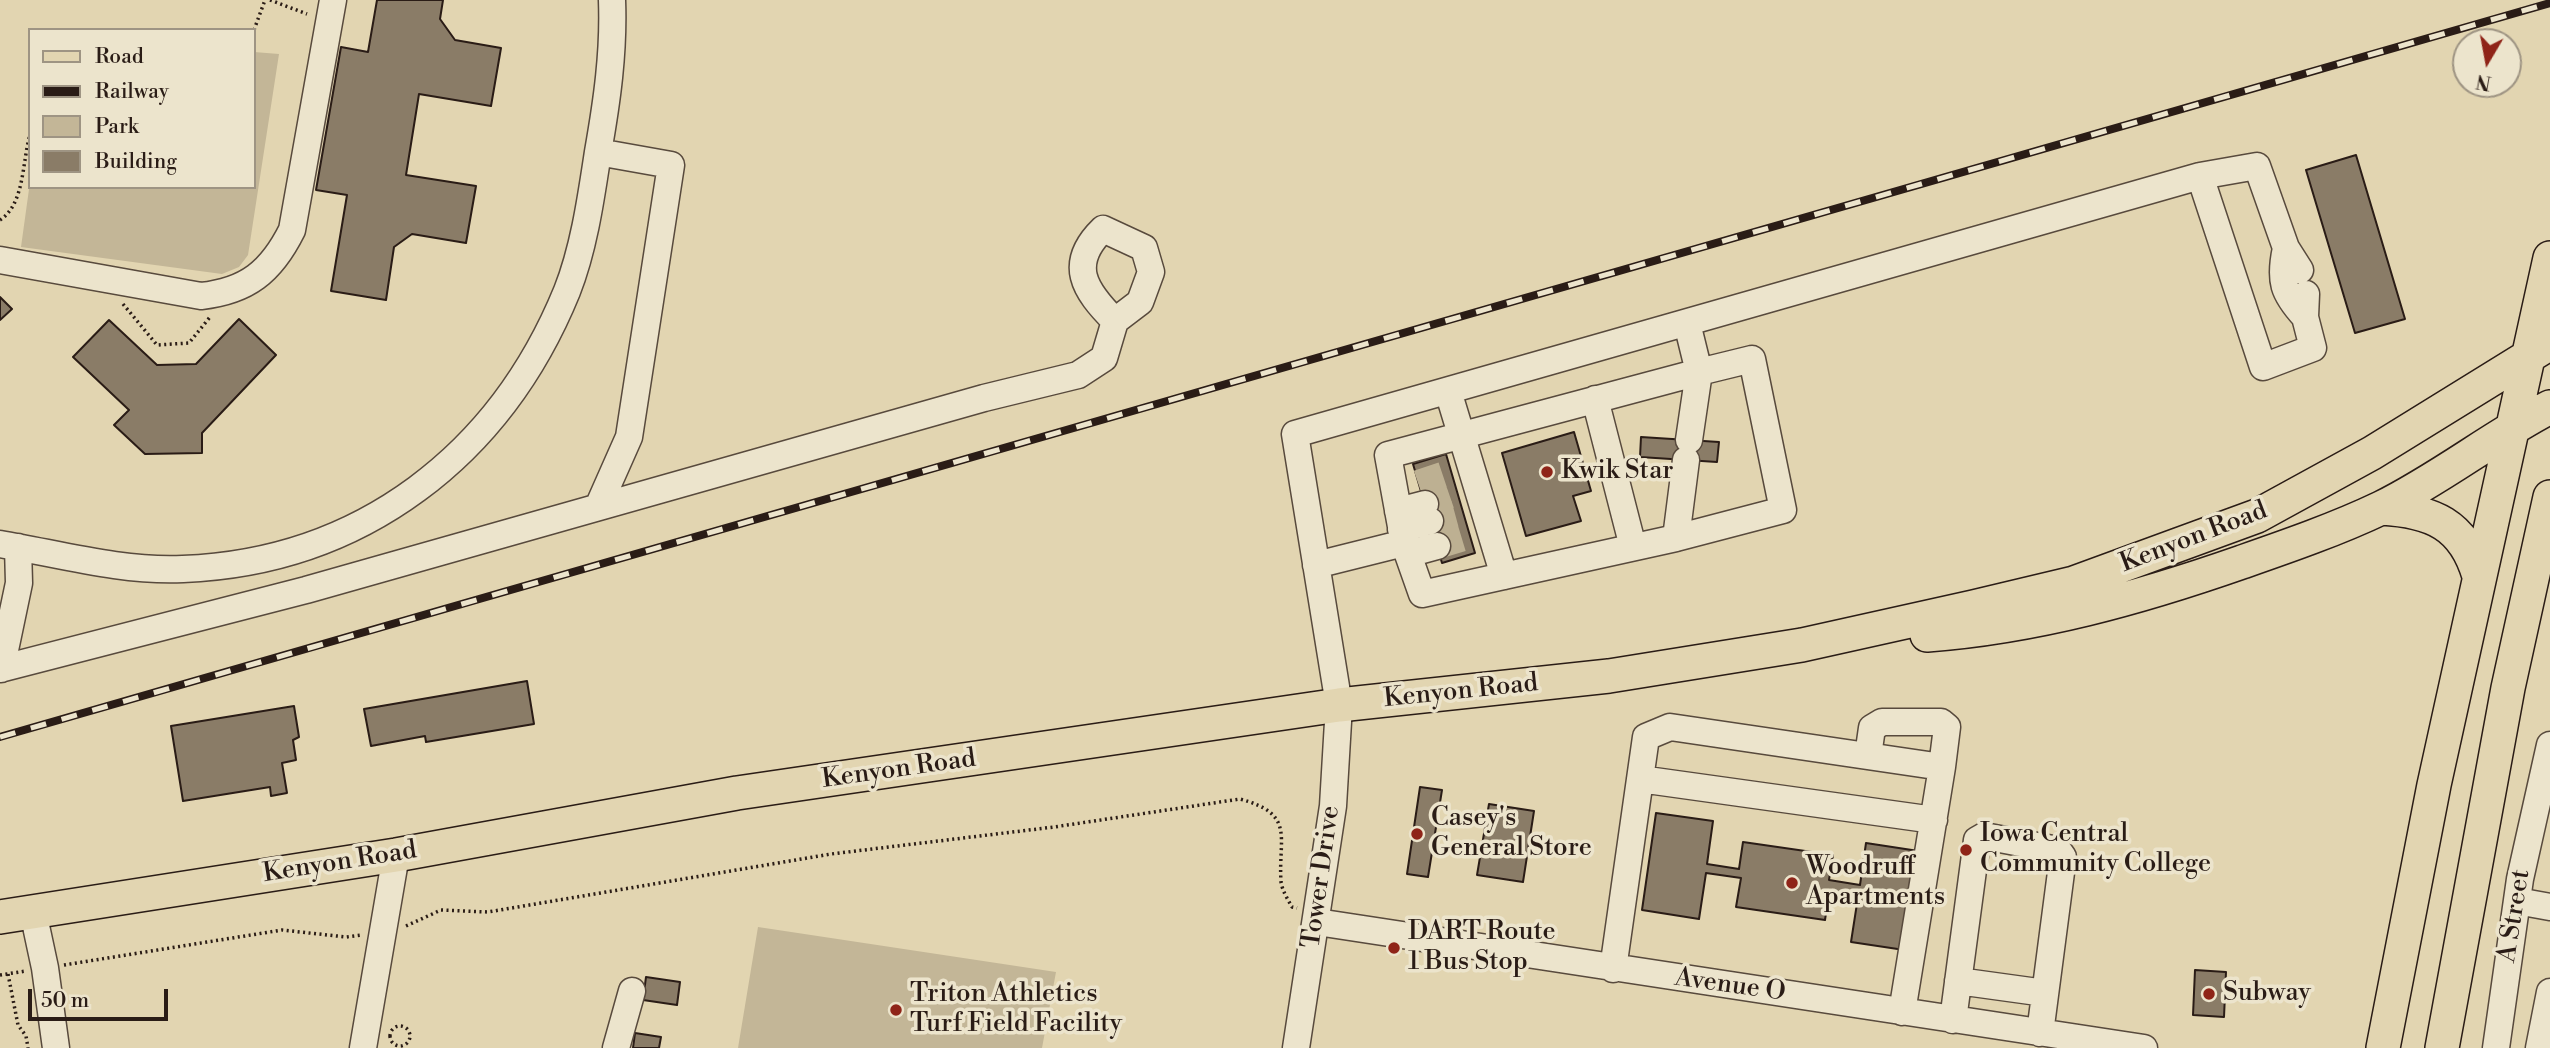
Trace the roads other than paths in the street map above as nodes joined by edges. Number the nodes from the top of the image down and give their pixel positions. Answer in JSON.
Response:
{"nodes":[{"id":1,"x":612,"y":0,"type":"edge"},
{"id":2,"x":331,"y":11,"type":"edge"},
{"id":3,"x":598,"y":152,"type":"junction"},
{"id":4,"x":2200,"y":176,"type":"junction"},
{"id":5,"x":2550,"y":258,"type":"edge"},
{"id":6,"x":0,"y":260,"type":"edge"},
{"id":7,"x":1115,"y":321,"type":"dead end"},
{"id":8,"x":1687,"y":323,"type":"junction"},
{"id":9,"x":2539,"y":349,"type":"edge"},
{"id":10,"x":1699,"y":372,"type":"junction"},
{"id":11,"x":1448,"y":391,"type":"junction"},
{"id":12,"x":1595,"y":399,"type":"junction"},
{"id":13,"x":2550,"y":407,"type":"edge"},
{"id":14,"x":2514,"y":426,"type":"junction"},
{"id":15,"x":1463,"y":435,"type":"junction"},
{"id":16,"x":2550,"y":497,"type":"edge"},
{"id":17,"x":598,"y":507,"type":"junction"},
{"id":18,"x":2381,"y":508,"type":"junction"},
{"id":19,"x":1413,"y":520,"type":"junction"},
{"id":20,"x":1676,"y":538,"type":"junction"},
{"id":21,"x":9,"y":545,"type":"edge"},
{"id":22,"x":1633,"y":547,"type":"junction"},
{"id":23,"x":1316,"y":565,"type":"junction"},
{"id":24,"x":1504,"y":576,"type":"junction"},
{"id":25,"x":2479,"y":576,"type":"junction"},
{"id":26,"x":1802,"y":645,"type":"junction"},
{"id":27,"x":1,"y":669,"type":"edge"},
{"id":28,"x":1339,"y":705,"type":"junction"},
{"id":29,"x":2550,"y":745,"type":"edge"},
{"id":30,"x":1868,"y":756,"type":"junction"},
{"id":31,"x":1942,"y":766,"type":"junction"},
{"id":32,"x":1640,"y":779,"type":"junction"},
{"id":33,"x":1934,"y":820,"type":"junction"},
{"id":34,"x":396,"y":855,"type":"junction"},
{"id":35,"x":2516,"y":901,"type":"junction"},
{"id":36,"x":2550,"y":907,"type":"edge"},
{"id":37,"x":33,"y":912,"type":"junction"},
{"id":38,"x":1318,"y":916,"type":"junction"},
{"id":39,"x":0,"y":917,"type":"edge"},
{"id":40,"x":1613,"y":969,"type":"junction"},
{"id":41,"x":1958,"y":981,"type":"junction"},
{"id":42,"x":632,"y":991,"type":"dead end"},
{"id":43,"x":2550,"y":992,"type":"edge"},
{"id":44,"x":2046,"y":993,"type":"junction"},
{"id":45,"x":1902,"y":1012,"type":"junction"},
{"id":46,"x":1953,"y":1020,"type":"junction"},
{"id":47,"x":2040,"y":1033,"type":"junction"},
{"id":48,"x":56,"y":1048,"type":"edge"},
{"id":49,"x":363,"y":1048,"type":"edge"},
{"id":50,"x":616,"y":1048,"type":"edge"},
{"id":51,"x":1296,"y":1048,"type":"edge"},
{"id":52,"x":2144,"y":1048,"type":"edge"},
{"id":53,"x":2383,"y":1048,"type":"edge"},
{"id":54,"x":2442,"y":1048,"type":"edge"},
{"id":55,"x":2496,"y":1048,"type":"edge"},
{"id":56,"x":2539,"y":1048,"type":"edge"}],
"edges":[{"from":1,"to":3,"type":"street"},
{"from":2,"to":6,"type":"street"},
{"from":3,"to":17,"type":"street"},
{"from":3,"to":21,"type":"street"},
{"from":4,"to":4,"type":"street"},
{"from":4,"to":8,"type":"street"},
{"from":5,"to":9,"type":"main road"},
{"from":7,"to":17,"type":"street"},
{"from":8,"to":10,"type":"street"},
{"from":8,"to":11,"type":"street"},
{"from":9,"to":14,"type":"main road"},
{"from":9,"to":26,"type":"main road","name":"Kenyon Road"},
{"from":10,"to":12,"type":"street"},
{"from":10,"to":20,"type":"street"},
{"from":10,"to":20,"type":"street"},
{"from":11,"to":15,"type":"street"},
{"from":11,"to":23,"type":"street","name":"Tower Drive"},
{"from":12,"to":15,"type":"street"},
{"from":12,"to":22,"type":"street"},
{"from":13,"to":14,"type":"main road","name":"Kenyon Road"},
{"from":14,"to":18,"type":"main road","name":"Kenyon Road"},
{"from":14,"to":25,"type":"main road"},
{"from":15,"to":19,"type":"street"},
{"from":15,"to":24,"type":"street"},
{"from":16,"to":54,"type":"main road"},
{"from":17,"to":27,"type":"street"},
{"from":18,"to":25,"type":"main road"},
{"from":18,"to":26,"type":"main road","name":"Kenyon Road"},
{"from":19,"to":23,"type":"street"},
{"from":19,"to":24,"type":"street"},
{"from":20,"to":22,"type":"street"},
{"from":21,"to":27,"type":"street"},
{"from":22,"to":24,"type":"street"},
{"from":23,"to":28,"type":"street","name":"Tower Drive"},
{"from":25,"to":53,"type":"main road"},
{"from":26,"to":28,"type":"main road","name":"Kenyon Road"},
{"from":28,"to":34,"type":"main road","name":"Kenyon Road"},
{"from":28,"to":38,"type":"street","name":"Tower Drive"},
{"from":29,"to":35,"type":"street","name":"A Street"},
{"from":30,"to":31,"type":"street"},
{"from":30,"to":31,"type":"street"},
{"from":30,"to":32,"type":"street"},
{"from":31,"to":33,"type":"street"},
{"from":32,"to":33,"type":"street"},
{"from":32,"to":40,"type":"street"},
{"from":33,"to":45,"type":"street"},
{"from":34,"to":37,"type":"main road","name":"Kenyon Road"},
{"from":34,"to":49,"type":"street"},
{"from":35,"to":36,"type":"street"},
{"from":35,"to":55,"type":"street","name":"A Street"},
{"from":37,"to":39,"type":"main road","name":"Kenyon Road"},
{"from":37,"to":48,"type":"street"},
{"from":38,"to":40,"type":"street","name":"Avenue O"},
{"from":38,"to":51,"type":"street","name":"Tower Drive"},
{"from":40,"to":45,"type":"street","name":"Avenue O"},
{"from":41,"to":44,"type":"street"},
{"from":41,"to":44,"type":"street"},
{"from":41,"to":46,"type":"street"},
{"from":42,"to":50,"type":"street"},
{"from":43,"to":56,"type":"street"},
{"from":44,"to":47,"type":"street"},
{"from":45,"to":46,"type":"street","name":"Avenue O"},
{"from":46,"to":47,"type":"street","name":"Avenue O"},
{"from":47,"to":52,"type":"street","name":"Avenue O"}]}
